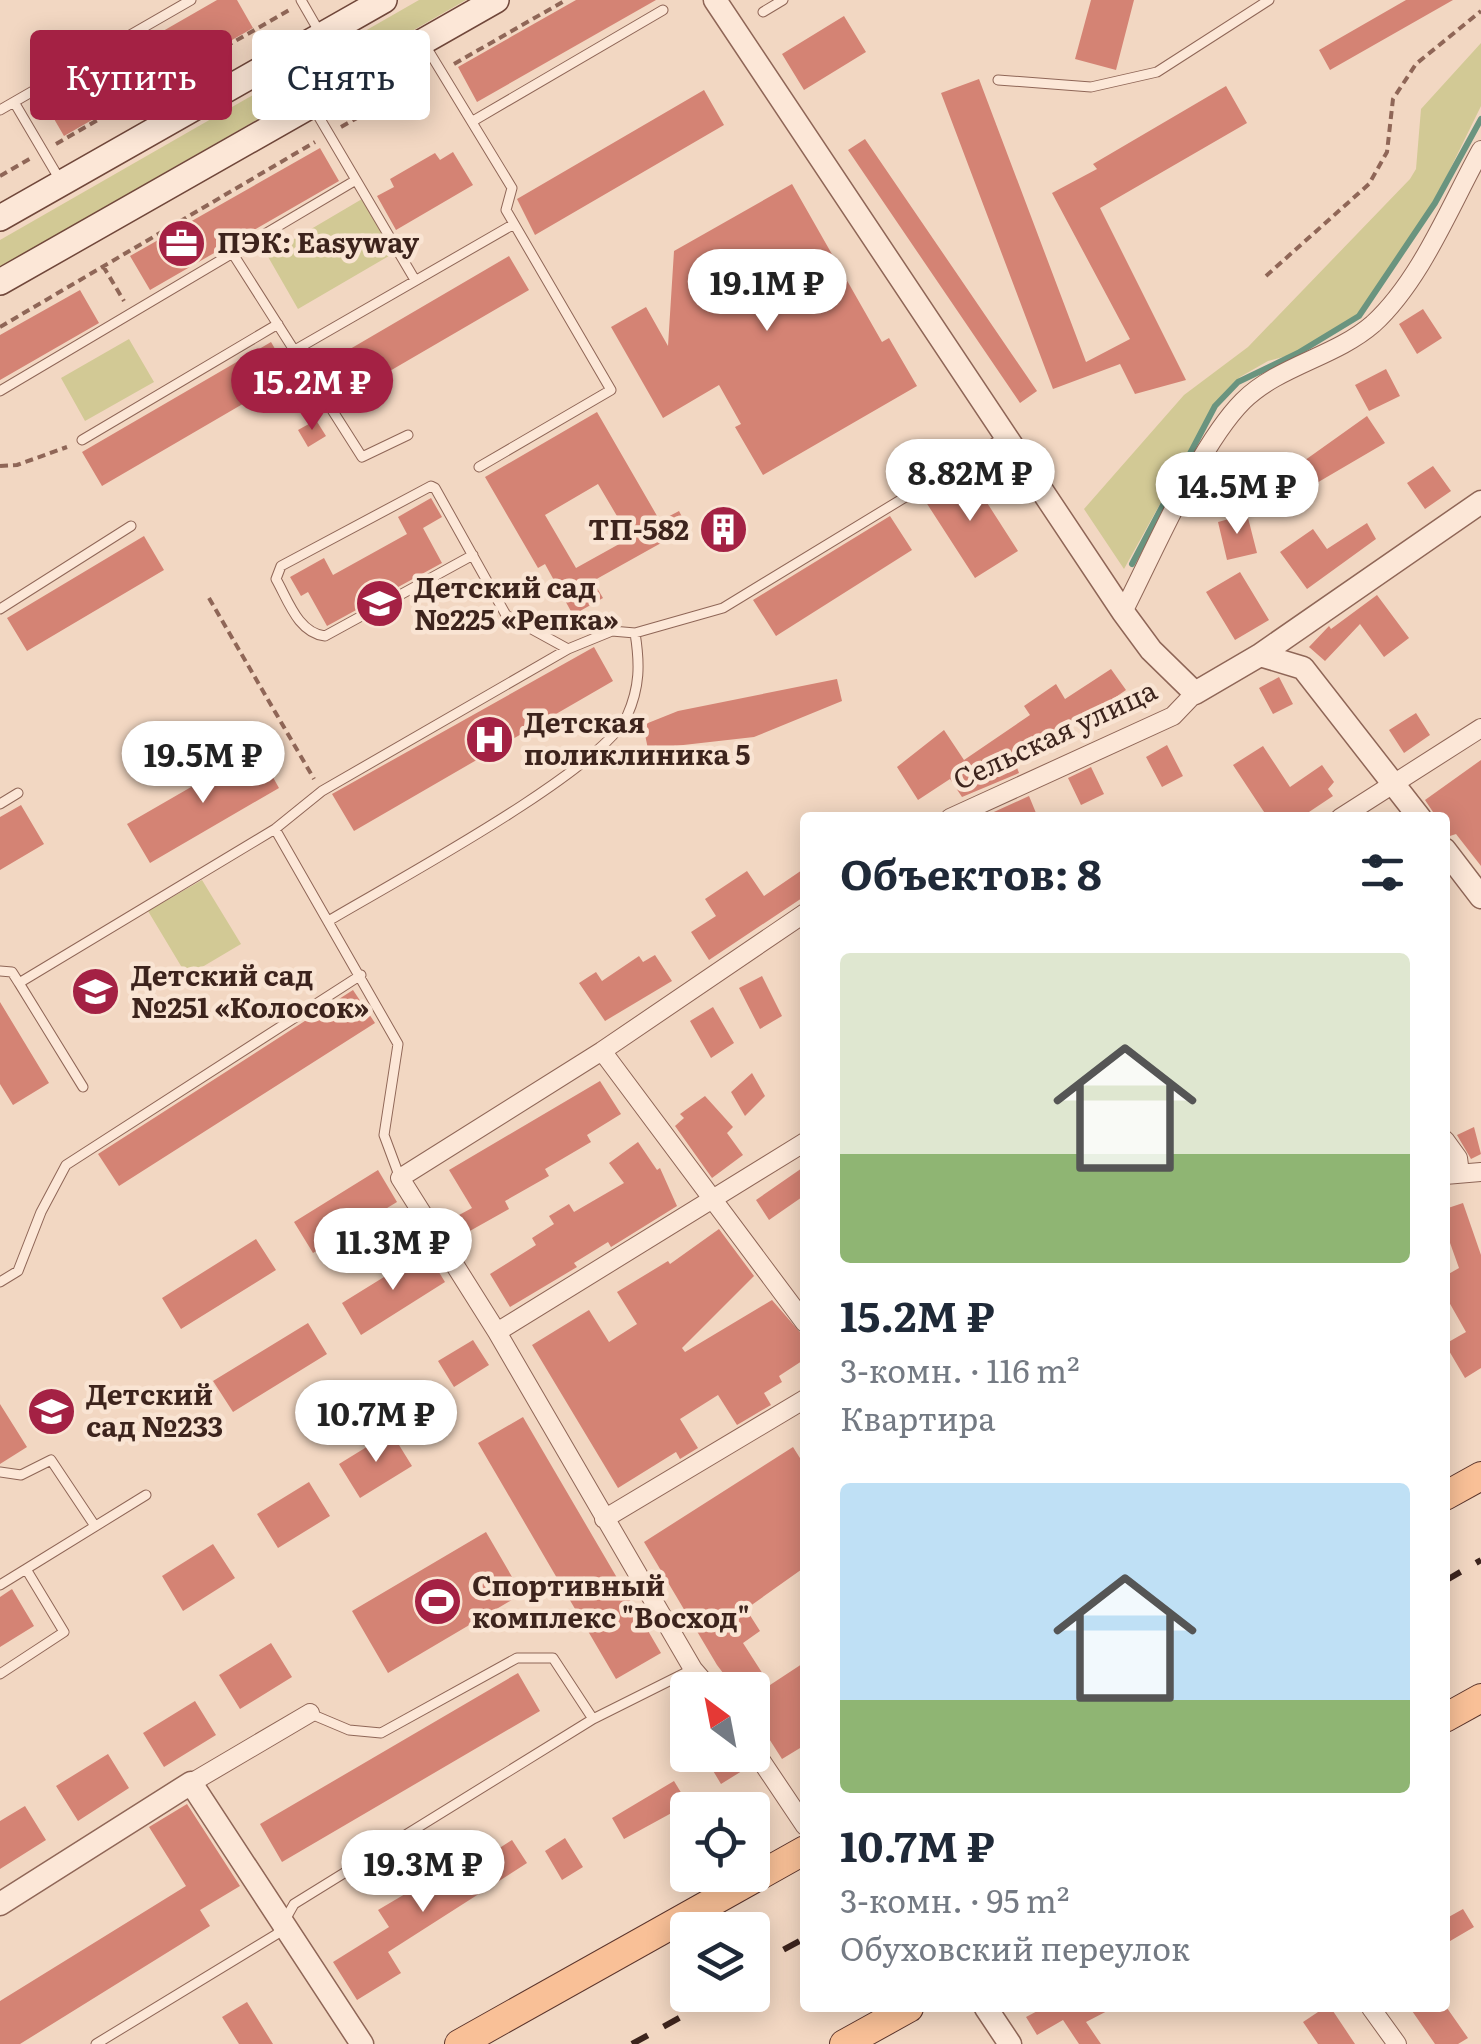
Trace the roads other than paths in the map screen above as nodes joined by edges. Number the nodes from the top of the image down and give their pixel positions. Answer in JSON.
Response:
{"nodes":[{"id":1,"x":191,"y":0,"type":"edge"},
{"id":2,"x":384,"y":0,"type":"edge"},
{"id":3,"x":496,"y":0,"type":"edge"},
{"id":4,"x":714,"y":0,"type":"edge"},
{"id":5,"x":784,"y":0,"type":"edge"},
{"id":6,"x":1269,"y":0,"type":"edge"},
{"id":7,"x":302,"y":1,"type":"edge"},
{"id":8,"x":663,"y":10,"type":"dead end"},
{"id":9,"x":763,"y":12,"type":"dead end"},
{"id":10,"x":319,"y":30,"type":"edge"},
{"id":11,"x":331,"y":30,"type":"edge"},
{"id":12,"x":430,"y":38,"type":"edge"},
{"id":13,"x":430,"y":53,"type":"edge"},
{"id":14,"x":252,"y":75,"type":"edge"},
{"id":15,"x":998,"y":80,"type":"dead end"},
{"id":16,"x":14,"y":102,"type":"junction"},
{"id":17,"x":0,"y":110,"type":"edge"},
{"id":18,"x":284,"y":120,"type":"edge"},
{"id":19,"x":321,"y":120,"type":"edge"},
{"id":20,"x":473,"y":121,"type":"junction"},
{"id":21,"x":1481,"y":150,"type":"edge"},
{"id":22,"x":356,"y":180,"type":"junction"},
{"id":23,"x":62,"y":183,"type":"junction"},
{"id":24,"x":0,"y":218,"type":"edge"},
{"id":25,"x":514,"y":224,"type":"junction"},
{"id":26,"x":232,"y":254,"type":"junction"},
{"id":27,"x":415,"y":280,"type":"junction"},
{"id":28,"x":0,"y":282,"type":"edge"},
{"id":29,"x":278,"y":324,"type":"junction"},
{"id":30,"x":295,"y":350,"type":"junction"},
{"id":31,"x":0,"y":392,"type":"edge"},
{"id":32,"x":408,"y":435,"type":"dead end"},
{"id":33,"x":1004,"y":437,"type":"junction"},
{"id":34,"x":82,"y":440,"type":"road end"},
{"id":35,"x":479,"y":467,"type":"dead end"},
{"id":36,"x":1481,"y":502,"type":"edge"},
{"id":37,"x":131,"y":526,"type":"dead end"},
{"id":38,"x":473,"y":555,"type":"junction"},
{"id":39,"x":0,"y":609,"type":"edge"},
{"id":40,"x":1122,"y":612,"type":"junction"},
{"id":41,"x":635,"y":633,"type":"junction"},
{"id":42,"x":568,"y":649,"type":"junction"},
{"id":43,"x":1260,"y":655,"type":"junction"},
{"id":44,"x":1195,"y":693,"type":"junction"},
{"id":45,"x":1481,"y":728,"type":"edge"},
{"id":46,"x":1394,"y":783,"type":"junction"},
{"id":47,"x":18,"y":794,"type":"dead end"},
{"id":48,"x":0,"y":804,"type":"edge"},
{"id":49,"x":963,"y":812,"type":"edge"},
{"id":50,"x":1349,"y":812,"type":"edge"},
{"id":51,"x":1416,"y":812,"type":"edge"},
{"id":52,"x":275,"y":829,"type":"junction"},
{"id":53,"x":1450,"y":856,"type":"edge"},
{"id":54,"x":1481,"y":896,"type":"edge"},
{"id":55,"x":800,"y":915,"type":"edge"},
{"id":56,"x":330,"y":920,"type":"junction"},
{"id":57,"x":0,"y":971,"type":"edge"},
{"id":58,"x":361,"y":975,"type":"junction"},
{"id":59,"x":19,"y":983,"type":"junction"},
{"id":60,"x":602,"y":1050,"type":"junction"},
{"id":61,"x":83,"y":1086,"type":"dead end"},
{"id":62,"x":800,"y":1145,"type":"edge"},
{"id":63,"x":1450,"y":1147,"type":"edge"},
{"id":64,"x":1481,"y":1172,"type":"edge"},
{"id":65,"x":1453,"y":1174,"type":"edge"},
{"id":66,"x":400,"y":1178,"type":"junction"},
{"id":67,"x":712,"y":1204,"type":"junction"},
{"id":68,"x":0,"y":1282,"type":"edge"},
{"id":69,"x":800,"y":1317,"type":"edge"},
{"id":70,"x":497,"y":1332,"type":"junction"},
{"id":71,"x":800,"y":1403,"type":"edge"},
{"id":72,"x":0,"y":1472,"type":"edge"},
{"id":73,"x":1481,"y":1476,"type":"edge"},
{"id":74,"x":1450,"y":1493,"type":"edge"},
{"id":75,"x":146,"y":1495,"type":"dead end"},
{"id":76,"x":604,"y":1518,"type":"junction"},
{"id":77,"x":95,"y":1526,"type":"junction"},
{"id":78,"x":26,"y":1569,"type":"junction"},
{"id":79,"x":0,"y":1585,"type":"edge"},
{"id":80,"x":693,"y":1668,"type":"junction"},
{"id":81,"x":696,"y":1672,"type":"edge"},
{"id":82,"x":0,"y":1674,"type":"edge"},
{"id":83,"x":1481,"y":1698,"type":"edge"},
{"id":84,"x":310,"y":1713,"type":"joint"},
{"id":85,"x":1450,"y":1715,"type":"edge"},
{"id":86,"x":593,"y":1719,"type":"junction"},
{"id":87,"x":769,"y":1772,"type":"edge"},
{"id":88,"x":191,"y":1783,"type":"junction"},
{"id":89,"x":800,"y":1819,"type":"edge"},
{"id":90,"x":800,"y":1853,"type":"edge"},
{"id":91,"x":0,"y":1904,"type":"edge"},
{"id":92,"x":282,"y":1924,"type":"junction"},
{"id":93,"x":902,"y":2012,"type":"edge"},
{"id":94,"x":989,"y":2012,"type":"edge"},
{"id":95,"x":1374,"y":2012,"type":"edge"},
{"id":96,"x":96,"y":2044,"type":"edge"},
{"id":97,"x":362,"y":2044,"type":"edge"},
{"id":98,"x":458,"y":2044,"type":"edge"},
{"id":99,"x":844,"y":2044,"type":"edge"},
{"id":100,"x":1010,"y":2044,"type":"edge"},
{"id":101,"x":1397,"y":2044,"type":"edge"}],
"edges":[{"from":1,"to":16,"type":"lane"},
{"from":2,"to":11,"type":"main road"},
{"from":3,"to":12,"type":"main road"},
{"from":4,"to":33,"type":"street"},
{"from":5,"to":9,"type":"lane"},
{"from":6,"to":15,"type":"lane"},
{"from":7,"to":10,"type":"lane"},
{"from":8,"to":20,"type":"lane"},
{"from":13,"to":20,"type":"lane"},
{"from":14,"to":23,"type":"main road"},
{"from":16,"to":17,"type":"lane"},
{"from":16,"to":23,"type":"lane"},
{"from":18,"to":28,"type":"main road"},
{"from":19,"to":22,"type":"lane"},
{"from":20,"to":25,"type":"lane"},
{"from":21,"to":40,"type":"street"},
{"from":22,"to":26,"type":"lane"},
{"from":22,"to":27,"type":"lane"},
{"from":23,"to":24,"type":"main road"},
{"from":25,"to":27,"type":"lane"},
{"from":25,"to":35,"type":"lane"},
{"from":26,"to":29,"type":"lane"},
{"from":26,"to":31,"type":"lane"},
{"from":27,"to":30,"type":"lane"},
{"from":29,"to":30,"type":"lane"},
{"from":29,"to":34,"type":"lane"},
{"from":30,"to":32,"type":"lane"},
{"from":33,"to":40,"type":"street"},
{"from":33,"to":41,"type":"lane"},
{"from":36,"to":43,"type":"street","name":"Сельская улица"},
{"from":37,"to":39,"type":"lane"},
{"from":38,"to":38,"type":"lane"},
{"from":38,"to":42,"type":"lane"},
{"from":40,"to":44,"type":"street"},
{"from":41,"to":42,"type":"lane"},
{"from":41,"to":56,"type":"lane"},
{"from":42,"to":52,"type":"lane"},
{"from":43,"to":44,"type":"street","name":"Сельская улица"},
{"from":43,"to":46,"type":"street"},
{"from":44,"to":49,"type":"street","name":"Сельская улица"},
{"from":45,"to":46,"type":"street"},
{"from":46,"to":50,"type":"street"},
{"from":46,"to":51,"type":"street"},
{"from":47,"to":48,"type":"lane"},
{"from":52,"to":56,"type":"lane"},
{"from":52,"to":59,"type":"lane"},
{"from":53,"to":54,"type":"street"},
{"from":55,"to":60,"type":"street"},
{"from":56,"to":58,"type":"lane"},
{"from":57,"to":59,"type":"lane"},
{"from":58,"to":66,"type":"lane"},
{"from":58,"to":68,"type":"lane"},
{"from":59,"to":61,"type":"lane"},
{"from":60,"to":66,"type":"street"},
{"from":60,"to":67,"type":"street"},
{"from":62,"to":67,"type":"street"},
{"from":63,"to":65,"type":"street"},
{"from":64,"to":65,"type":"street"},
{"from":66,"to":70,"type":"street"},
{"from":67,"to":69,"type":"street"},
{"from":67,"to":70,"type":"street"},
{"from":70,"to":76,"type":"street"},
{"from":71,"to":76,"type":"street"},
{"from":72,"to":77,"type":"lane"},
{"from":73,"to":74,"type":"main road"},
{"from":75,"to":77,"type":"lane"},
{"from":76,"to":80,"type":"street"},
{"from":77,"to":78,"type":"lane"},
{"from":78,"to":79,"type":"lane"},
{"from":78,"to":82,"type":"lane"},
{"from":80,"to":81,"type":"street"},
{"from":80,"to":86,"type":"lane"},
{"from":83,"to":85,"type":"main road"},
{"from":84,"to":86,"type":"lane"},
{"from":84,"to":88,"type":"street"},
{"from":86,"to":92,"type":"lane"},
{"from":87,"to":89,"type":"street"},
{"from":88,"to":91,"type":"street"},
{"from":88,"to":92,"type":"street"},
{"from":90,"to":98,"type":"main road"},
{"from":92,"to":96,"type":"lane"},
{"from":92,"to":97,"type":"street"},
{"from":93,"to":99,"type":"main road"},
{"from":94,"to":100,"type":"street"},
{"from":95,"to":101,"type":"street"}]}
